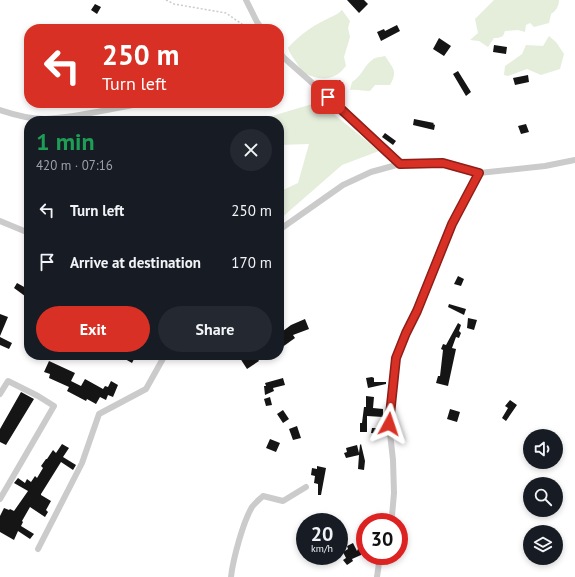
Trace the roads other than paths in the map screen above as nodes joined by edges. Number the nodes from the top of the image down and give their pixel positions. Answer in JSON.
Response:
{"nodes":[{"id":1,"x":246,"y":0,"type":"edge"},
{"id":2,"x":258,"y":24,"type":"edge"},
{"id":3,"x":284,"y":58,"type":"edge"},
{"id":4,"x":118,"y":108,"type":"edge"},
{"id":5,"x":0,"y":110,"type":"edge"},
{"id":6,"x":27,"y":116,"type":"edge"},
{"id":7,"x":67,"y":116,"type":"edge"},
{"id":8,"x":575,"y":160,"type":"edge"},
{"id":9,"x":400,"y":164,"type":"junction"},
{"id":10,"x":479,"y":173,"type":"junction"},
{"id":11,"x":0,"y":221,"type":"edge"},
{"id":12,"x":284,"y":226,"type":"edge"},
{"id":13,"x":24,"y":231,"type":"edge"},
{"id":14,"x":162,"y":360,"type":"edge"},
{"id":15,"x":0,"y":394,"type":"edge"},
{"id":16,"x":306,"y":487,"type":"dead end"},
{"id":17,"x":0,"y":499,"type":"edge"},
{"id":18,"x":392,"y":513,"type":"edge"},
{"id":19,"x":38,"y":549,"type":"dead end"},
{"id":20,"x":379,"y":565,"type":"edge"},
{"id":21,"x":231,"y":577,"type":"edge"},
{"id":22,"x":377,"y":577,"type":"edge"}],
"edges":[{"from":1,"to":2,"type":"street"},
{"from":3,"to":9,"type":"street"},
{"from":4,"to":7,"type":"street"},
{"from":5,"to":6,"type":"street"},
{"from":8,"to":10,"type":"street"},
{"from":9,"to":10,"type":"street"},
{"from":9,"to":12,"type":"street"},
{"from":10,"to":18,"type":"street"},
{"from":11,"to":13,"type":"street"},
{"from":14,"to":19,"type":"street"},
{"from":15,"to":17,"type":"street"},
{"from":16,"to":21,"type":"street"},
{"from":20,"to":22,"type":"street"}]}
